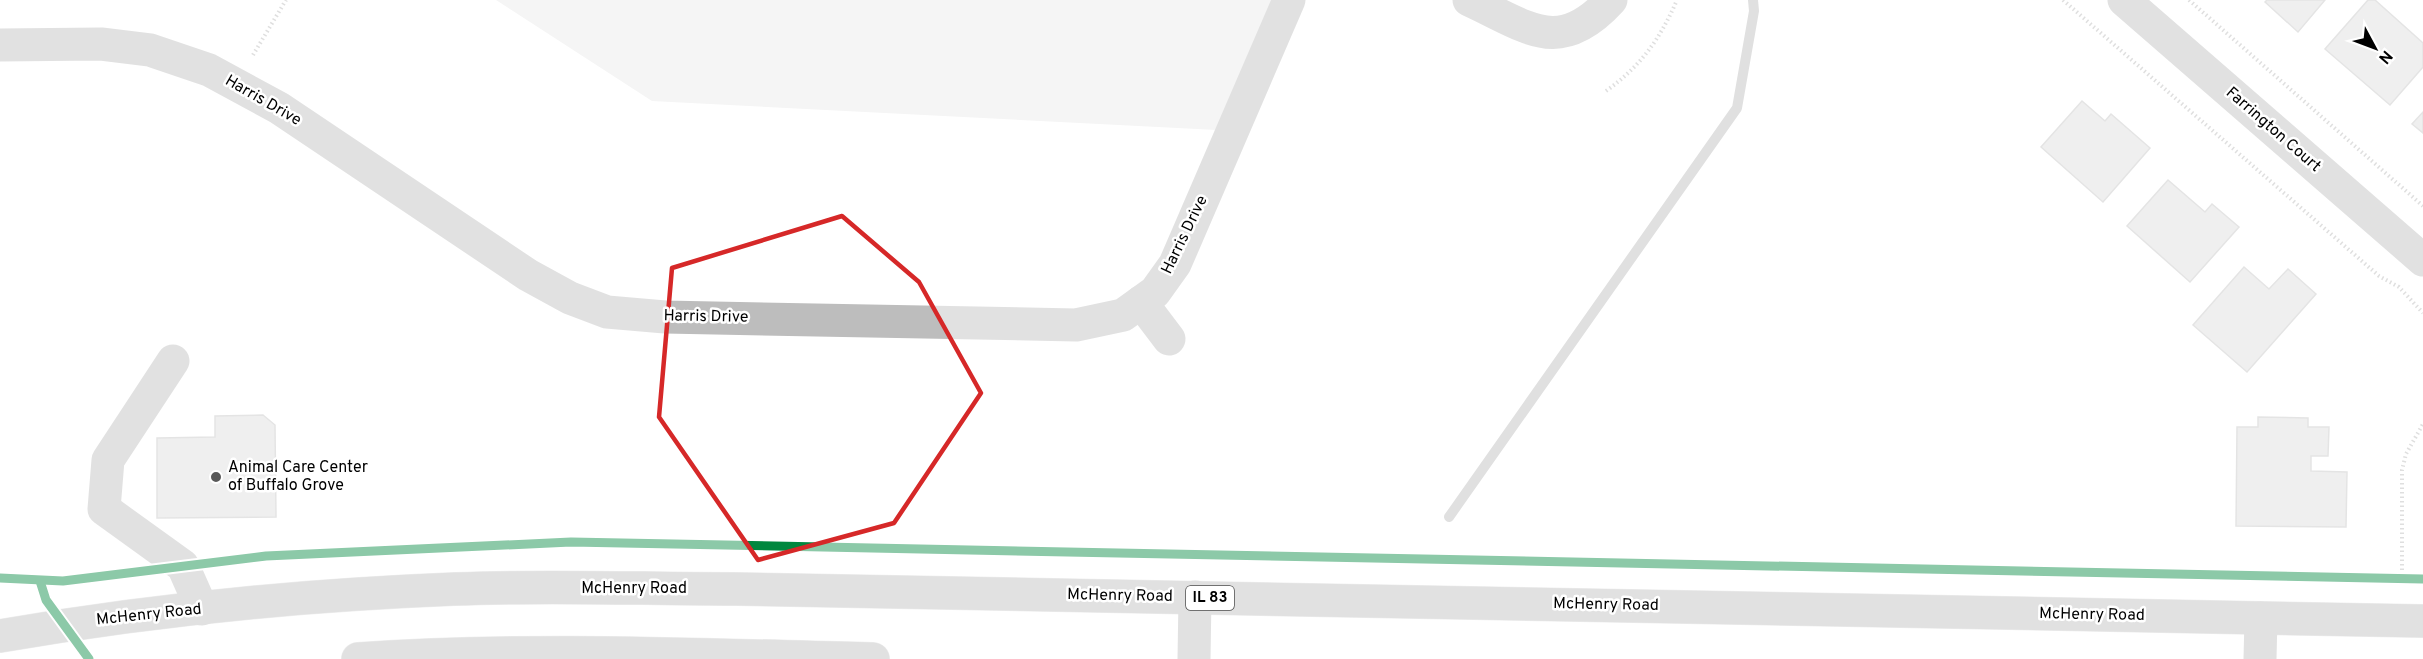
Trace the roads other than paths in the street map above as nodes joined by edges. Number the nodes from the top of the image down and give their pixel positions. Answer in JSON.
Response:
{"nodes":[{"id":1,"x":1289,"y":0,"type":"edge"},
{"id":2,"x":1469,"y":0,"type":"edge"},
{"id":3,"x":1611,"y":0,"type":"edge"},
{"id":4,"x":2124,"y":0,"type":"edge"},
{"id":5,"x":0,"y":45,"type":"edge"},
{"id":6,"x":2423,"y":260,"type":"edge"},
{"id":7,"x":1141,"y":302,"type":"junction"},
{"id":8,"x":1169,"y":339,"type":"dead end"},
{"id":9,"x":173,"y":361,"type":"dead end"},
{"id":10,"x":1195,"y":597,"type":"junction"},
{"id":11,"x":202,"y":609,"type":"junction"},
{"id":12,"x":2260,"y":618,"type":"junction"},
{"id":13,"x":2423,"y":621,"type":"edge"},
{"id":14,"x":0,"y":636,"type":"edge"},
{"id":15,"x":0,"y":650,"type":"edge"},
{"id":16,"x":424,"y":657,"type":"edge"},
{"id":17,"x":11,"y":659,"type":"edge"},
{"id":18,"x":358,"y":659,"type":"edge"},
{"id":19,"x":873,"y":659,"type":"edge"},
{"id":20,"x":1194,"y":659,"type":"edge"},
{"id":21,"x":2260,"y":659,"type":"edge"}],
"edges":[{"from":1,"to":7,"type":"main road","name":"Harris Drive"},
{"from":2,"to":3,"type":"main road"},
{"from":4,"to":6,"type":"main road","name":"Farrington Court"},
{"from":5,"to":7,"type":"main road","name":"Harris Drive"},
{"from":7,"to":8,"type":"main road"},
{"from":9,"to":11,"type":"main road"},
{"from":10,"to":11,"type":"main road","name":"McHenry Road","number":"IL 83"},
{"from":10,"to":12,"type":"main road","name":"McHenry Road","number":"IL 83"},
{"from":10,"to":20,"type":"main road"},
{"from":11,"to":14,"type":"main road","name":"McHenry Road","number":"IL 83"},
{"from":12,"to":13,"type":"main road","name":"McHenry Road","number":"IL 83"},
{"from":12,"to":21,"type":"main road"},
{"from":15,"to":17,"type":"main road"},
{"from":16,"to":18,"type":"main road"},
{"from":16,"to":19,"type":"main road"}]}
